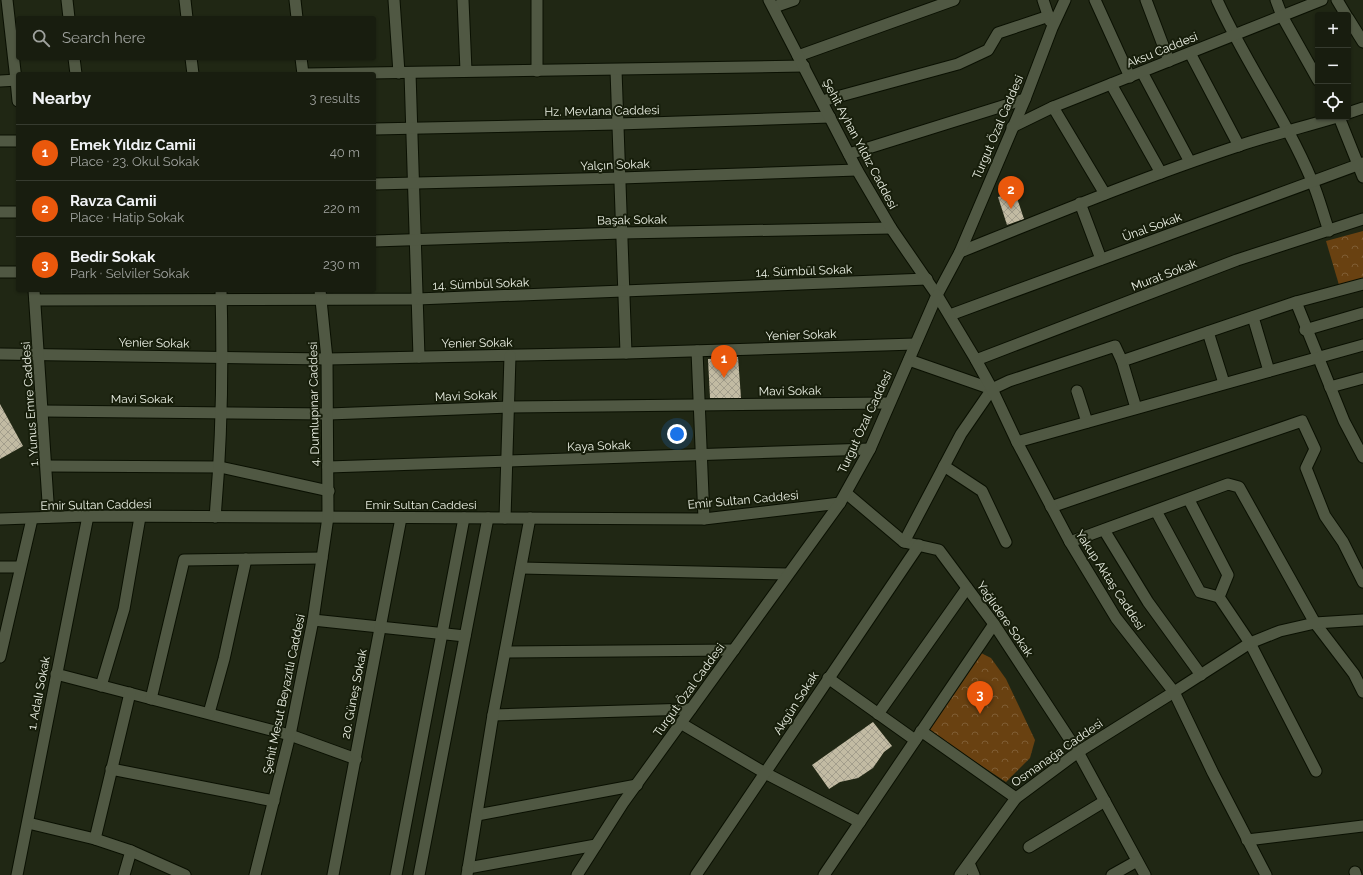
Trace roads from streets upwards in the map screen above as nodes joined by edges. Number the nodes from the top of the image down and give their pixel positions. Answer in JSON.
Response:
{"nodes":[{"id":1,"x":7,"y":0,"type":"edge"},
{"id":2,"x":67,"y":0,"type":"edge"},
{"id":3,"x":185,"y":0,"type":"edge"},
{"id":4,"x":295,"y":0,"type":"edge"},
{"id":5,"x":394,"y":0,"type":"edge"},
{"id":6,"x":463,"y":0,"type":"edge"},
{"id":7,"x":537,"y":0,"type":"edge"},
{"id":8,"x":794,"y":0,"type":"edge"},
{"id":9,"x":954,"y":0,"type":"edge"},
{"id":10,"x":1043,"y":0,"type":"edge"},
{"id":11,"x":1065,"y":0,"type":"edge"},
{"id":12,"x":1094,"y":0,"type":"edge"},
{"id":13,"x":1146,"y":0,"type":"edge"},
{"id":14,"x":1217,"y":0,"type":"edge"},
{"id":15,"x":1276,"y":0,"type":"edge"},
{"id":16,"x":1322,"y":0,"type":"edge"},
{"id":17,"x":1337,"y":0,"type":"edge"},
{"id":18,"x":771,"y":4,"type":"edge"},
{"id":19,"x":1344,"y":12,"type":"edge"},
{"id":20,"x":69,"y":16,"type":"edge"},
{"id":21,"x":187,"y":16,"type":"edge"},
{"id":22,"x":297,"y":16,"type":"edge"},
{"id":23,"x":1049,"y":16,"type":"junction"},
{"id":24,"x":1282,"y":16,"type":"junction"},
{"id":25,"x":1351,"y":23,"type":"edge"},
{"id":26,"x":1052,"y":28,"type":"junction"},
{"id":27,"x":1233,"y":36,"type":"junction"},
{"id":28,"x":1363,"y":42,"type":"edge"},
{"id":29,"x":1190,"y":53,"type":"junction"},
{"id":30,"x":798,"y":56,"type":"junction"},
{"id":31,"x":74,"y":60,"type":"edge"},
{"id":32,"x":191,"y":60,"type":"edge"},
{"id":33,"x":301,"y":60,"type":"edge"},
{"id":34,"x":1169,"y":61,"type":"junction"},
{"id":35,"x":804,"y":66,"type":"junction"},
{"id":36,"x":616,"y":70,"type":"junction"},
{"id":37,"x":466,"y":71,"type":"junction"},
{"id":38,"x":536,"y":71,"type":"junction"},
{"id":39,"x":16,"y":72,"type":"edge"},
{"id":40,"x":76,"y":72,"type":"edge"},
{"id":41,"x":193,"y":72,"type":"edge"},
{"id":42,"x":303,"y":72,"type":"edge"},
{"id":43,"x":1142,"y":72,"type":"junction"},
{"id":44,"x":376,"y":73,"type":"edge"},
{"id":45,"x":404,"y":73,"type":"junction"},
{"id":46,"x":1315,"y":75,"type":"edge"},
{"id":47,"x":1130,"y":77,"type":"junction"},
{"id":48,"x":16,"y":80,"type":"edge"},
{"id":49,"x":0,"y":81,"type":"edge"},
{"id":50,"x":1111,"y":84,"type":"junction"},
{"id":51,"x":1025,"y":100,"type":"junction"},
{"id":52,"x":822,"y":101,"type":"junction"},
{"id":53,"x":1052,"y":107,"type":"junction"},
{"id":54,"x":1363,"y":108,"type":"edge"},
{"id":55,"x":1351,"y":112,"type":"edge"},
{"id":56,"x":830,"y":117,"type":"junction"},
{"id":57,"x":1328,"y":120,"type":"edge"},
{"id":58,"x":1339,"y":120,"type":"edge"},
{"id":59,"x":618,"y":124,"type":"junction"},
{"id":60,"x":1012,"y":127,"type":"junction"},
{"id":61,"x":411,"y":128,"type":"junction"},
{"id":62,"x":376,"y":129,"type":"edge"},
{"id":63,"x":1287,"y":132,"type":"junction"},
{"id":64,"x":16,"y":140,"type":"edge"},
{"id":65,"x":0,"y":141,"type":"edge"},
{"id":66,"x":1239,"y":146,"type":"junction"},
{"id":67,"x":849,"y":154,"type":"junction"},
{"id":68,"x":1190,"y":162,"type":"junction"},
{"id":69,"x":1361,"y":164,"type":"edge"},
{"id":70,"x":857,"y":170,"type":"junction"},
{"id":71,"x":1161,"y":173,"type":"junction"},
{"id":72,"x":1363,"y":177,"type":"edge"},
{"id":73,"x":620,"y":178,"type":"junction"},
{"id":74,"x":1312,"y":181,"type":"junction"},
{"id":75,"x":413,"y":182,"type":"junction"},
{"id":76,"x":376,"y":184,"type":"edge"},
{"id":77,"x":1104,"y":194,"type":"junction"},
{"id":78,"x":1080,"y":203,"type":"junction"},
{"id":79,"x":0,"y":212,"type":"edge"},
{"id":80,"x":16,"y":212,"type":"edge"},
{"id":81,"x":1363,"y":219,"type":"edge"},
{"id":82,"x":891,"y":228,"type":"junction"},
{"id":83,"x":1329,"y":231,"type":"junction"},
{"id":84,"x":622,"y":233,"type":"junction"},
{"id":85,"x":415,"y":240,"type":"junction"},
{"id":86,"x":376,"y":241,"type":"edge"},
{"id":87,"x":960,"y":252,"type":"junction"},
{"id":88,"x":1101,"y":259,"type":"junction"},
{"id":89,"x":0,"y":272,"type":"edge"},
{"id":90,"x":16,"y":272,"type":"edge"},
{"id":91,"x":927,"y":279,"type":"junction"},
{"id":92,"x":1363,"y":284,"type":"edge"},
{"id":93,"x":624,"y":292,"type":"junction"},
{"id":94,"x":221,"y":294,"type":"edge"},
{"id":95,"x":320,"y":294,"type":"edge"},
{"id":96,"x":35,"y":295,"type":"edge"},
{"id":97,"x":937,"y":295,"type":"junction"},
{"id":98,"x":417,"y":299,"type":"junction"},
{"id":99,"x":1296,"y":302,"type":"junction"},
{"id":100,"x":1363,"y":313,"type":"edge"},
{"id":101,"x":950,"y":315,"type":"junction"},
{"id":102,"x":1253,"y":317,"type":"junction"},
{"id":103,"x":1306,"y":330,"type":"junction"},
{"id":104,"x":1208,"y":332,"type":"junction"},
{"id":105,"x":915,"y":344,"type":"junction"},
{"id":106,"x":1363,"y":344,"type":"edge"},
{"id":107,"x":696,"y":351,"type":"junction"},
{"id":108,"x":626,"y":353,"type":"junction"},
{"id":109,"x":0,"y":354,"type":"edge"},
{"id":110,"x":40,"y":354,"type":"junction"},
{"id":111,"x":510,"y":356,"type":"junction"},
{"id":112,"x":419,"y":357,"type":"junction"},
{"id":113,"x":223,"y":358,"type":"junction"},
{"id":114,"x":1317,"y":358,"type":"junction"},
{"id":115,"x":327,"y":359,"type":"junction"},
{"id":116,"x":909,"y":360,"type":"junction"},
{"id":117,"x":976,"y":360,"type":"junction"},
{"id":118,"x":1122,"y":361,"type":"junction"},
{"id":119,"x":1269,"y":371,"type":"junction"},
{"id":120,"x":1363,"y":378,"type":"edge"},
{"id":121,"x":1224,"y":383,"type":"junction"},
{"id":122,"x":1330,"y":387,"type":"junction"},
{"id":123,"x":992,"y":390,"type":"junction"},
{"id":124,"x":1077,"y":390,"type":"dead end"},
{"id":125,"x":889,"y":403,"type":"junction"},
{"id":126,"x":700,"y":405,"type":"junction"},
{"id":127,"x":510,"y":407,"type":"junction"},
{"id":128,"x":1136,"y":408,"type":"junction"},
{"id":129,"x":43,"y":411,"type":"junction"},
{"id":130,"x":222,"y":413,"type":"junction"},
{"id":131,"x":329,"y":414,"type":"junction"},
{"id":132,"x":1087,"y":422,"type":"junction"},
{"id":133,"x":1017,"y":442,"type":"junction"},
{"id":134,"x":870,"y":449,"type":"junction"},
{"id":135,"x":701,"y":455,"type":"junction"},
{"id":136,"x":1363,"y":457,"type":"edge"},
{"id":137,"x":508,"y":462,"type":"junction"},
{"id":138,"x":47,"y":466,"type":"junction"},
{"id":139,"x":944,"y":466,"type":"junction"},
{"id":140,"x":220,"y":467,"type":"junction"},
{"id":141,"x":328,"y":467,"type":"junction"},
{"id":142,"x":329,"y":491,"type":"junction"},
{"id":143,"x":843,"y":498,"type":"junction"},
{"id":144,"x":1189,"y":500,"type":"junction"},
{"id":145,"x":1051,"y":507,"type":"junction"},
{"id":146,"x":1156,"y":511,"type":"junction"},
{"id":147,"x":88,"y":516,"type":"junction"},
{"id":148,"x":140,"y":516,"type":"junction"},
{"id":149,"x":215,"y":516,"type":"junction"},
{"id":150,"x":49,"y":517,"type":"junction"},
{"id":151,"x":328,"y":517,"type":"junction"},
{"id":152,"x":401,"y":518,"type":"junction"},
{"id":153,"x":464,"y":518,"type":"junction"},
{"id":154,"x":488,"y":518,"type":"junction"},
{"id":155,"x":505,"y":518,"type":"junction"},
{"id":156,"x":530,"y":518,"type":"junction"},
{"id":157,"x":704,"y":518,"type":"junction"},
{"id":158,"x":0,"y":519,"type":"edge"},
{"id":159,"x":32,"y":519,"type":"junction"},
{"id":160,"x":1104,"y":530,"type":"junction"},
{"id":161,"x":904,"y":542,"type":"junction"},
{"id":162,"x":1006,"y":542,"type":"dead end"},
{"id":163,"x":1070,"y":542,"type":"junction"},
{"id":164,"x":918,"y":545,"type":"junction"},
{"id":165,"x":322,"y":558,"type":"junction"},
{"id":166,"x":246,"y":559,"type":"junction"},
{"id":167,"x":0,"y":567,"type":"edge"},
{"id":168,"x":20,"y":567,"type":"junction"},
{"id":169,"x":521,"y":568,"type":"junction"},
{"id":170,"x":788,"y":574,"type":"junction"},
{"id":171,"x":1363,"y":582,"type":"edge"},
{"id":172,"x":967,"y":588,"type":"junction"},
{"id":173,"x":1219,"y":597,"type":"junction"},
{"id":174,"x":313,"y":620,"type":"junction"},
{"id":175,"x":1363,"y":620,"type":"edge"},
{"id":176,"x":1315,"y":623,"type":"junction"},
{"id":177,"x":994,"y":624,"type":"junction"},
{"id":178,"x":380,"y":627,"type":"junction"},
{"id":179,"x":441,"y":633,"type":"junction"},
{"id":180,"x":465,"y":636,"type":"junction"},
{"id":181,"x":1250,"y":643,"type":"junction"},
{"id":182,"x":734,"y":650,"type":"junction"},
{"id":183,"x":505,"y":652,"type":"junction"},
{"id":184,"x":0,"y":657,"type":"edge"},
{"id":185,"x":56,"y":674,"type":"junction"},
{"id":186,"x":1201,"y":675,"type":"junction"},
{"id":187,"x":828,"y":678,"type":"junction"},
{"id":188,"x":101,"y":686,"type":"junction"},
{"id":189,"x":1174,"y":692,"type":"junction"},
{"id":190,"x":1363,"y":692,"type":"edge"},
{"id":191,"x":130,"y":693,"type":"junction"},
{"id":192,"x":151,"y":699,"type":"junction"},
{"id":193,"x":691,"y":709,"type":"junction"},
{"id":194,"x":209,"y":713,"type":"junction"},
{"id":195,"x":878,"y":714,"type":"junction"},
{"id":196,"x":493,"y":715,"type":"junction"},
{"id":197,"x":682,"y":724,"type":"junction"},
{"id":198,"x":290,"y":735,"type":"junction"},
{"id":199,"x":918,"y":736,"type":"junction"},
{"id":200,"x":1078,"y":752,"type":"junction"},
{"id":201,"x":356,"y":759,"type":"junction"},
{"id":202,"x":111,"y":769,"type":"junction"},
{"id":203,"x":1316,"y":771,"type":"dead end"},
{"id":204,"x":765,"y":773,"type":"junction"},
{"id":205,"x":637,"y":784,"type":"junction"},
{"id":206,"x":1016,"y":798,"type":"junction"},
{"id":207,"x":274,"y":801,"type":"junction"},
{"id":208,"x":1105,"y":801,"type":"junction"},
{"id":209,"x":477,"y":815,"type":"junction"},
{"id":210,"x":860,"y":822,"type":"junction"},
{"id":211,"x":28,"y":823,"type":"junction"},
{"id":212,"x":1363,"y":826,"type":"edge"},
{"id":213,"x":95,"y":839,"type":"junction"},
{"id":214,"x":1247,"y":840,"type":"junction"},
{"id":215,"x":596,"y":845,"type":"junction"},
{"id":216,"x":1028,"y":847,"type":"dead end"},
{"id":217,"x":131,"y":851,"type":"junction"},
{"id":218,"x":1138,"y":861,"type":"junction"},
{"id":219,"x":969,"y":863,"type":"junction"},
{"id":220,"x":467,"y":872,"type":"edge"},
{"id":221,"x":18,"y":875,"type":"edge"},
{"id":222,"x":124,"y":875,"type":"edge"},
{"id":223,"x":185,"y":875,"type":"edge"},
{"id":224,"x":255,"y":875,"type":"edge"},
{"id":225,"x":333,"y":875,"type":"edge"},
{"id":226,"x":396,"y":875,"type":"edge"},
{"id":227,"x":419,"y":875,"type":"edge"},
{"id":228,"x":577,"y":875,"type":"edge"},
{"id":229,"x":696,"y":875,"type":"edge"},
{"id":230,"x":824,"y":875,"type":"edge"},
{"id":231,"x":960,"y":875,"type":"edge"},
{"id":232,"x":974,"y":875,"type":"edge"},
{"id":233,"x":1112,"y":875,"type":"edge"},
{"id":234,"x":1145,"y":875,"type":"edge"},
{"id":235,"x":1266,"y":875,"type":"edge"}],
"edges":[{"from":1,"to":39,"type":"street"},
{"from":2,"to":20,"type":"street"},
{"from":3,"to":21,"type":"street"},
{"from":4,"to":22,"type":"street"},
{"from":5,"to":45,"type":"street"},
{"from":6,"to":37,"type":"street"},
{"from":7,"to":38,"type":"street"},
{"from":8,"to":18,"type":"street"},
{"from":9,"to":30,"type":"street"},
{"from":10,"to":23,"type":"street"},
{"from":11,"to":26,"type":"street","name":"Turgut Özal Caddesi"},
{"from":12,"to":47,"type":"street"},
{"from":13,"to":34,"type":"street"},
{"from":14,"to":27,"type":"street"},
{"from":15,"to":24,"type":"street"},
{"from":16,"to":24,"type":"street","name":"Aksu Caddesi"},
{"from":17,"to":19,"type":"street"},
{"from":18,"to":30,"type":"street","name":"Şehit Ayhan Yıldız Caddesi"},
{"from":23,"to":26,"type":"street"},
{"from":23,"to":52,"type":"street"},
{"from":24,"to":27,"type":"street","name":"Aksu Caddesi"},
{"from":24,"to":46,"type":"street"},
{"from":25,"to":28,"type":"street"},
{"from":26,"to":51,"type":"street","name":"Turgut Özal Caddesi"},
{"from":27,"to":29,"type":"street","name":"Aksu Caddesi"},
{"from":27,"to":63,"type":"street"},
{"from":29,"to":34,"type":"street","name":"Aksu Caddesi"},
{"from":29,"to":66,"type":"street"},
{"from":30,"to":35,"type":"street","name":"Şehit Ayhan Yıldız Caddesi"},
{"from":31,"to":40,"type":"street"},
{"from":32,"to":41,"type":"street"},
{"from":33,"to":42,"type":"street"},
{"from":34,"to":43,"type":"street","name":"Aksu Caddesi"},
{"from":35,"to":36,"type":"street"},
{"from":35,"to":52,"type":"street","name":"Şehit Ayhan Yıldız Caddesi"},
{"from":36,"to":38,"type":"street"},
{"from":36,"to":59,"type":"street"},
{"from":37,"to":38,"type":"street"},
{"from":37,"to":45,"type":"street"},
{"from":43,"to":47,"type":"street","name":"Aksu Caddesi"},
{"from":43,"to":68,"type":"street"},
{"from":44,"to":45,"type":"street"},
{"from":45,"to":61,"type":"street"},
{"from":47,"to":50,"type":"street","name":"Aksu Caddesi"},
{"from":48,"to":49,"type":"street"},
{"from":50,"to":53,"type":"street","name":"Aksu Caddesi"},
{"from":50,"to":71,"type":"street"},
{"from":51,"to":60,"type":"street","name":"Turgut Özal Caddesi"},
{"from":51,"to":67,"type":"street"},
{"from":52,"to":56,"type":"street","name":"Şehit Ayhan Yıldız Caddesi"},
{"from":53,"to":60,"type":"street","name":"Aksu Caddesi"},
{"from":53,"to":77,"type":"street"},
{"from":54,"to":55,"type":"street"},
{"from":56,"to":59,"type":"street","name":"Hz. Mevlana Caddesi"},
{"from":56,"to":67,"type":"street","name":"Şehit Ayhan Yıldız Caddesi"},
{"from":57,"to":63,"type":"street"},
{"from":58,"to":69,"type":"street"},
{"from":59,"to":61,"type":"street","name":"Hz. Mevlana Caddesi"},
{"from":59,"to":73,"type":"street"},
{"from":60,"to":87,"type":"street","name":"Turgut Özal Caddesi"},
{"from":61,"to":62,"type":"street","name":"Hz. Mevlana Caddesi"},
{"from":61,"to":75,"type":"street"},
{"from":63,"to":66,"type":"street"},
{"from":63,"to":74,"type":"street"},
{"from":64,"to":65,"type":"street"},
{"from":66,"to":68,"type":"street"},
{"from":67,"to":70,"type":"street","name":"Şehit Ayhan Yıldız Caddesi"},
{"from":68,"to":71,"type":"street"},
{"from":69,"to":72,"type":"street"},
{"from":69,"to":74,"type":"street","name":"Ünal Sokak"},
{"from":70,"to":73,"type":"street","name":"Yalçın Sokak"},
{"from":70,"to":82,"type":"street","name":"Şehit Ayhan Yıldız Caddesi"},
{"from":71,"to":77,"type":"street"},
{"from":73,"to":75,"type":"street","name":"Yalçın Sokak"},
{"from":73,"to":84,"type":"street"},
{"from":74,"to":83,"type":"street"},
{"from":74,"to":88,"type":"street","name":"Ünal Sokak"},
{"from":75,"to":76,"type":"street","name":"Yalçın Sokak"},
{"from":75,"to":85,"type":"street"},
{"from":77,"to":78,"type":"street"},
{"from":78,"to":87,"type":"street"},
{"from":78,"to":88,"type":"street"},
{"from":79,"to":80,"type":"street"},
{"from":81,"to":83,"type":"street","name":"Murat Sokak"},
{"from":82,"to":84,"type":"street","name":"Başak Sokak"},
{"from":82,"to":91,"type":"street","name":"Şehit Ayhan Yıldız Caddesi"},
{"from":83,"to":117,"type":"street","name":"Murat Sokak"},
{"from":84,"to":85,"type":"street","name":"Başak Sokak"},
{"from":84,"to":93,"type":"street"},
{"from":85,"to":86,"type":"street","name":"Başak Sokak"},
{"from":85,"to":98,"type":"street"},
{"from":87,"to":97,"type":"street","name":"Turgut Özal Caddesi"},
{"from":88,"to":101,"type":"street","name":"Ünal Sokak"},
{"from":89,"to":90,"type":"street"},
{"from":91,"to":93,"type":"street","name":"14. Sümbül Sokak"},
{"from":91,"to":97,"type":"street","name":"Şehit Ayhan Yıldız Caddesi"},
{"from":92,"to":99,"type":"street"},
{"from":93,"to":98,"type":"street","name":"14. Sümbül Sokak"},
{"from":93,"to":108,"type":"street"},
{"from":94,"to":95,"type":"street","name":"14. Sümbül Sokak"},
{"from":94,"to":96,"type":"street","name":"14. Sümbül Sokak"},
{"from":94,"to":113,"type":"street"},
{"from":95,"to":98,"type":"street","name":"14. Sümbül Sokak"},
{"from":95,"to":115,"type":"street","name":"4. Dumlupınar Caddesi"},
{"from":96,"to":110,"type":"street","name":"1. Yunus Emre Caddesi"},
{"from":97,"to":101,"type":"street","name":"Yakup Aktaş Caddesi"},
{"from":97,"to":105,"type":"street","name":"Turgut Özal Caddesi"},
{"from":98,"to":112,"type":"street"},
{"from":99,"to":102,"type":"street"},
{"from":99,"to":103,"type":"street"},
{"from":100,"to":103,"type":"street"},
{"from":101,"to":117,"type":"street","name":"Yakup Aktaş Caddesi"},
{"from":102,"to":104,"type":"street"},
{"from":102,"to":119,"type":"street"},
{"from":103,"to":114,"type":"street"},
{"from":104,"to":118,"type":"street"},
{"from":104,"to":121,"type":"street"},
{"from":105,"to":107,"type":"street","name":"Yenier Sokak"},
{"from":105,"to":116,"type":"street","name":"Turgut Özal Caddesi"},
{"from":106,"to":114,"type":"street"},
{"from":107,"to":108,"type":"street","name":"Yenier Sokak"},
{"from":107,"to":126,"type":"street"},
{"from":108,"to":111,"type":"street","name":"Yenier Sokak"},
{"from":109,"to":110,"type":"street","name":"Yenier Sokak"},
{"from":110,"to":113,"type":"street","name":"Yenier Sokak"},
{"from":110,"to":129,"type":"street","name":"1. Yunus Emre Caddesi"},
{"from":111,"to":112,"type":"street","name":"Yenier Sokak"},
{"from":111,"to":127,"type":"street"},
{"from":112,"to":115,"type":"street","name":"Yenier Sokak"},
{"from":113,"to":115,"type":"street","name":"Yenier Sokak"},
{"from":113,"to":130,"type":"street"},
{"from":114,"to":119,"type":"street"},
{"from":114,"to":122,"type":"street"},
{"from":115,"to":131,"type":"street","name":"4. Dumlupınar Caddesi"},
{"from":116,"to":123,"type":"street"},
{"from":116,"to":125,"type":"street","name":"Turgut Özal Caddesi"},
{"from":117,"to":123,"type":"street","name":"Yakup Aktaş Caddesi"},
{"from":118,"to":123,"type":"street"},
{"from":118,"to":128,"type":"street"},
{"from":119,"to":121,"type":"street"},
{"from":120,"to":122,"type":"street"},
{"from":121,"to":128,"type":"street"},
{"from":122,"to":136,"type":"street"},
{"from":123,"to":133,"type":"street","name":"Yakup Aktaş Caddesi"},
{"from":123,"to":139,"type":"street"},
{"from":124,"to":132,"type":"street"},
{"from":125,"to":126,"type":"street","name":"Mavi Sokak"},
{"from":125,"to":134,"type":"street","name":"Turgut Özal Caddesi"},
{"from":126,"to":127,"type":"street","name":"Mavi Sokak"},
{"from":126,"to":135,"type":"street"},
{"from":127,"to":131,"type":"street","name":"Mavi Sokak"},
{"from":127,"to":137,"type":"street"},
{"from":128,"to":132,"type":"street"},
{"from":129,"to":130,"type":"street","name":"Mavi Sokak"},
{"from":129,"to":138,"type":"street","name":"1. Yunus Emre Caddesi"},
{"from":130,"to":131,"type":"street","name":"Mavi Sokak"},
{"from":130,"to":140,"type":"street"},
{"from":131,"to":141,"type":"street","name":"4. Dumlupınar Caddesi"},
{"from":132,"to":133,"type":"street"},
{"from":133,"to":145,"type":"street","name":"Yakup Aktaş Caddesi"},
{"from":134,"to":135,"type":"street","name":"Kaya Sokak"},
{"from":134,"to":143,"type":"street","name":"Turgut Özal Caddesi"},
{"from":135,"to":137,"type":"street","name":"Kaya Sokak"},
{"from":135,"to":157,"type":"street"},
{"from":137,"to":141,"type":"street","name":"Kaya Sokak"},
{"from":137,"to":155,"type":"street"},
{"from":138,"to":140,"type":"street"},
{"from":138,"to":150,"type":"street","name":"1. Yunus Emre Caddesi"},
{"from":139,"to":161,"type":"street"},
{"from":139,"to":162,"type":"street"},
{"from":140,"to":142,"type":"street"},
{"from":140,"to":149,"type":"street"},
{"from":141,"to":142,"type":"street","name":"4. Dumlupınar Caddesi"},
{"from":142,"to":151,"type":"street","name":"4. Dumlupınar Caddesi"},
{"from":143,"to":157,"type":"street","name":"Emir Sultan Caddesi"},
{"from":143,"to":161,"type":"street","name":"Yağlıdere Sokak"},
{"from":143,"to":170,"type":"street","name":"Turgut Özal Caddesi"},
{"from":144,"to":146,"type":"street"},
{"from":144,"to":173,"type":"street"},
{"from":144,"to":176,"type":"street"},
{"from":145,"to":163,"type":"street","name":"Yakup Aktaş Caddesi"},
{"from":145,"to":171,"type":"street"},
{"from":146,"to":160,"type":"street"},
{"from":146,"to":173,"type":"street"},
{"from":147,"to":148,"type":"street","name":"Emir Sultan Caddesi"},
{"from":147,"to":150,"type":"street","name":"Emir Sultan Caddesi"},
{"from":147,"to":185,"type":"street","name":"1. Adalı Sokak"},
{"from":148,"to":149,"type":"street","name":"Emir Sultan Caddesi"},
{"from":148,"to":188,"type":"street"},
{"from":149,"to":151,"type":"street","name":"Emir Sultan Caddesi"},
{"from":150,"to":159,"type":"street","name":"Emir Sultan Caddesi"},
{"from":151,"to":152,"type":"street","name":"Emir Sultan Caddesi"},
{"from":151,"to":165,"type":"street","name":"Şehit Mesut Beyazıtlı Caddesi"},
{"from":152,"to":153,"type":"street","name":"Emir Sultan Caddesi"},
{"from":152,"to":178,"type":"street","name":"20. Güneş Sokak"},
{"from":153,"to":154,"type":"street","name":"Emir Sultan Caddesi"},
{"from":153,"to":179,"type":"street"},
{"from":154,"to":155,"type":"street","name":"Emir Sultan Caddesi"},
{"from":154,"to":180,"type":"street"},
{"from":155,"to":156,"type":"street","name":"Emir Sultan Caddesi"},
{"from":156,"to":157,"type":"street","name":"Emir Sultan Caddesi"},
{"from":156,"to":169,"type":"street"},
{"from":158,"to":159,"type":"street","name":"Emir Sultan Caddesi"},
{"from":159,"to":168,"type":"street"},
{"from":160,"to":163,"type":"street"},
{"from":160,"to":186,"type":"street"},
{"from":161,"to":164,"type":"street","name":"Yağlıdere Sokak"},
{"from":163,"to":189,"type":"street","name":"Yakup Aktaş Caddesi"},
{"from":164,"to":172,"type":"street","name":"Yağlıdere Sokak"},
{"from":164,"to":187,"type":"street","name":"Akgün Sokak"},
{"from":165,"to":166,"type":"street"},
{"from":165,"to":174,"type":"street","name":"Şehit Mesut Beyazıtlı Caddesi"},
{"from":166,"to":192,"type":"street"},
{"from":166,"to":194,"type":"street"},
{"from":167,"to":168,"type":"street"},
{"from":168,"to":184,"type":"street"},
{"from":169,"to":170,"type":"street"},
{"from":169,"to":183,"type":"street"},
{"from":170,"to":182,"type":"street","name":"Turgut Özal Caddesi"},
{"from":172,"to":177,"type":"street","name":"Yağlıdere Sokak"},
{"from":172,"to":195,"type":"street"},
{"from":173,"to":181,"type":"street"},
{"from":174,"to":178,"type":"street"},
{"from":174,"to":198,"type":"street","name":"Şehit Mesut Beyazıtlı Caddesi"},
{"from":175,"to":176,"type":"street","name":"Osmanağa Caddesi"},
{"from":176,"to":181,"type":"street","name":"Osmanağa Caddesi"},
{"from":176,"to":190,"type":"street"},
{"from":177,"to":199,"type":"street"},
{"from":177,"to":200,"type":"street","name":"Yağlıdere Sokak"},
{"from":178,"to":179,"type":"street"},
{"from":178,"to":201,"type":"street","name":"20. Güneş Sokak"},
{"from":179,"to":180,"type":"street"},
{"from":179,"to":226,"type":"street"},
{"from":180,"to":227,"type":"street"},
{"from":181,"to":186,"type":"street","name":"Osmanağa Caddesi"},
{"from":181,"to":203,"type":"street"},
{"from":182,"to":183,"type":"street"},
{"from":182,"to":193,"type":"street","name":"Turgut Özal Caddesi"},
{"from":183,"to":196,"type":"street"},
{"from":185,"to":188,"type":"street"},
{"from":185,"to":211,"type":"street","name":"1. Adalı Sokak"},
{"from":186,"to":189,"type":"street","name":"Osmanağa Caddesi"},
{"from":187,"to":195,"type":"street"},
{"from":187,"to":204,"type":"street","name":"Akgün Sokak"},
{"from":188,"to":191,"type":"street"},
{"from":189,"to":200,"type":"street","name":"Osmanağa Caddesi"},
{"from":189,"to":214,"type":"street","name":"Yakup Aktaş Caddesi"},
{"from":191,"to":192,"type":"street"},
{"from":191,"to":202,"type":"street"},
{"from":192,"to":194,"type":"street"},
{"from":193,"to":196,"type":"street"},
{"from":193,"to":197,"type":"street","name":"Turgut Özal Caddesi"},
{"from":194,"to":198,"type":"street"},
{"from":195,"to":199,"type":"street"},
{"from":196,"to":209,"type":"street"},
{"from":197,"to":204,"type":"street"},
{"from":197,"to":205,"type":"street","name":"Turgut Özal Caddesi"},
{"from":198,"to":201,"type":"street"},
{"from":198,"to":207,"type":"street","name":"Şehit Mesut Beyazıtlı Caddesi"},
{"from":199,"to":206,"type":"street"},
{"from":199,"to":210,"type":"street"},
{"from":200,"to":206,"type":"street","name":"Osmanağa Caddesi"},
{"from":200,"to":208,"type":"street","name":"Yağlıdere Sokak"},
{"from":201,"to":225,"type":"street","name":"20. Güneş Sokak"},
{"from":202,"to":207,"type":"street"},
{"from":202,"to":213,"type":"street"},
{"from":204,"to":210,"type":"street"},
{"from":204,"to":229,"type":"street","name":"Akgün Sokak"},
{"from":205,"to":209,"type":"street"},
{"from":205,"to":215,"type":"street","name":"Turgut Özal Caddesi"},
{"from":206,"to":219,"type":"street","name":"Osmanağa Caddesi"},
{"from":207,"to":224,"type":"street","name":"Şehit Mesut Beyazıtlı Caddesi"},
{"from":208,"to":216,"type":"street"},
{"from":208,"to":218,"type":"street","name":"Yağlıdere Sokak"},
{"from":209,"to":220,"type":"street"},
{"from":210,"to":230,"type":"street"},
{"from":211,"to":213,"type":"street"},
{"from":211,"to":221,"type":"street","name":"1. Adalı Sokak"},
{"from":212,"to":214,"type":"street"},
{"from":213,"to":217,"type":"street"},
{"from":214,"to":235,"type":"street","name":"Yakup Aktaş Caddesi"},
{"from":215,"to":220,"type":"street"},
{"from":215,"to":228,"type":"street","name":"Turgut Özal Caddesi"},
{"from":217,"to":222,"type":"street"},
{"from":217,"to":223,"type":"street"},
{"from":218,"to":233,"type":"street"},
{"from":218,"to":234,"type":"street","name":"Yağlıdere Sokak"},
{"from":219,"to":231,"type":"street","name":"Osmanağa Caddesi"},
{"from":219,"to":232,"type":"street"}]}
